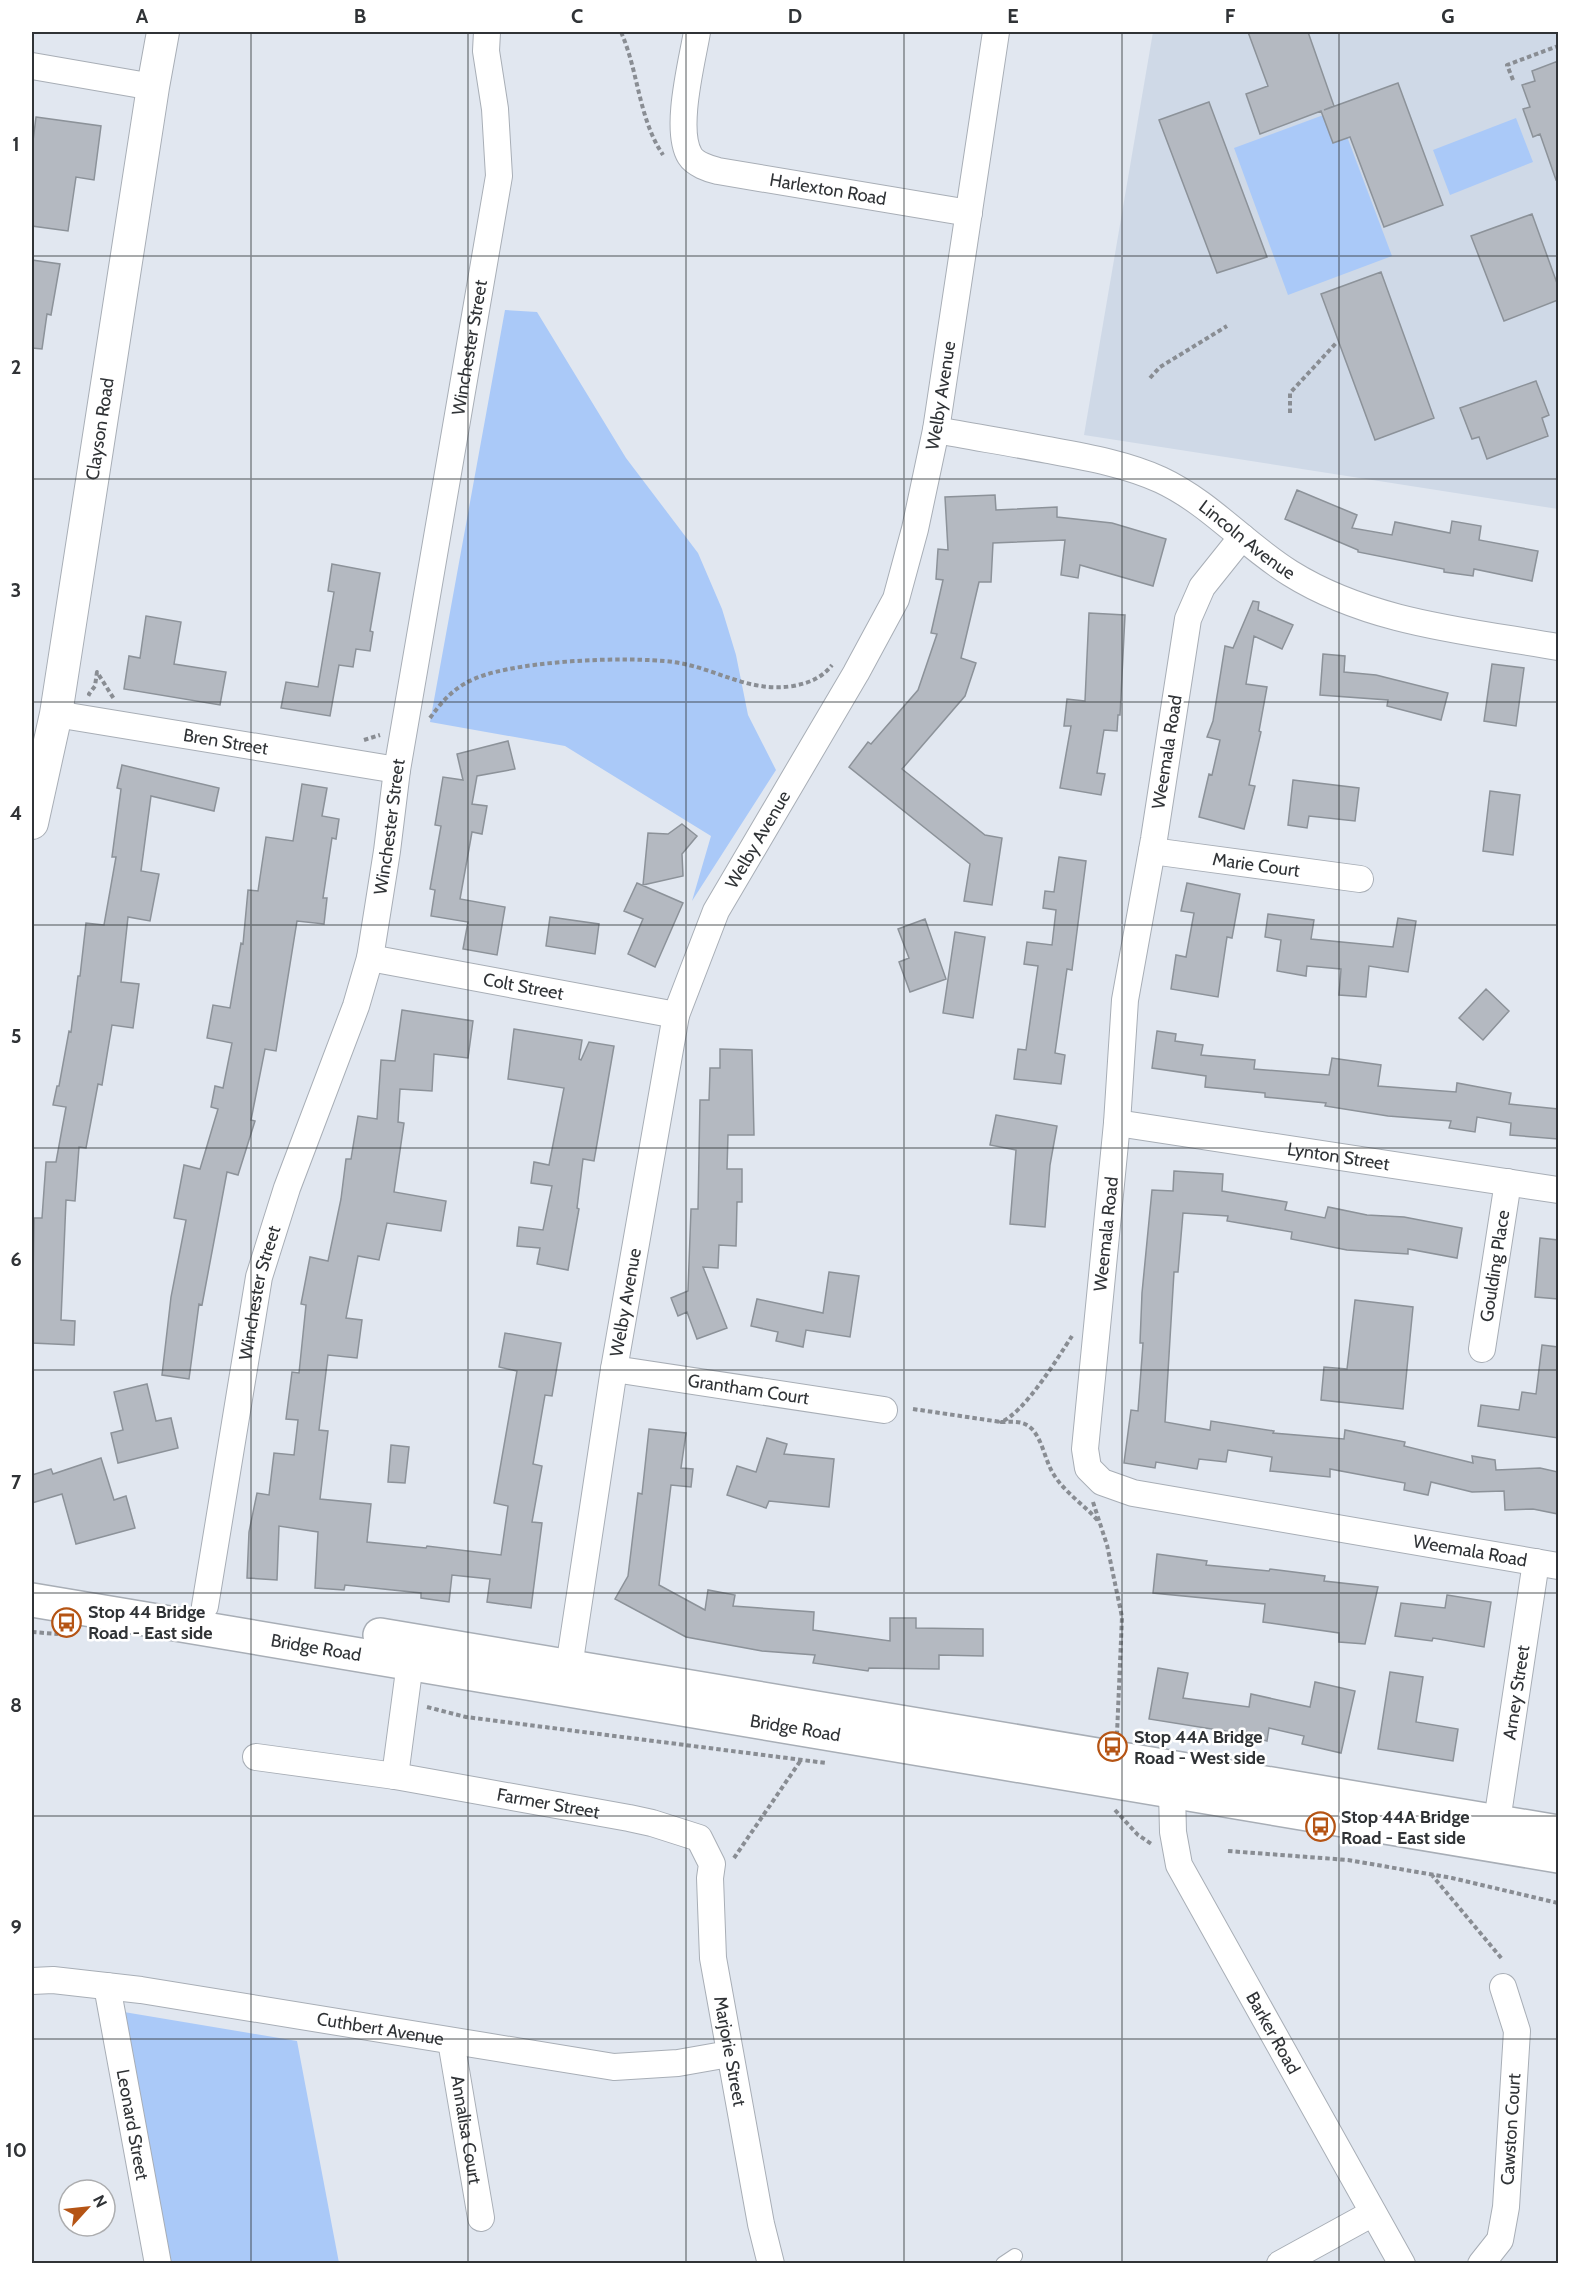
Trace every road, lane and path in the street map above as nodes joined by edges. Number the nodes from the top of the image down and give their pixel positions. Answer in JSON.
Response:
{"nodes":[{"id":1,"x":163,"y":32,"type":"edge"},
{"id":2,"x":487,"y":32,"type":"edge"},
{"id":3,"x":697,"y":32,"type":"edge"},
{"id":4,"x":996,"y":32,"type":"edge"},
{"id":5,"x":1558,"y":46,"type":"edge"},
{"id":6,"x":32,"y":66,"type":"edge"},
{"id":7,"x":1513,"y":80,"type":"dead end"},
{"id":8,"x":153,"y":87,"type":"junction"},
{"id":9,"x":969,"y":213,"type":"junction"},
{"id":10,"x":1227,"y":326,"type":"dead end"},
{"id":11,"x":1337,"y":342,"type":"dead end"},
{"id":12,"x":1150,"y":378,"type":"dead end"},
{"id":13,"x":1290,"y":413,"type":"dead end"},
{"id":14,"x":936,"y":430,"type":"junction"},
{"id":15,"x":1242,"y":537,"type":"junction"},
{"id":16,"x":1558,"y":647,"type":"edge"},
{"id":17,"x":835,"y":660,"type":"dead end"},
{"id":18,"x":97,"y":696,"type":"dead end"},
{"id":19,"x":105,"y":697,"type":"dead end"},
{"id":20,"x":114,"y":699,"type":"junction"},
{"id":21,"x":126,"y":701,"type":"dead end"},
{"id":22,"x":56,"y":714,"type":"junction"},
{"id":23,"x":428,"y":721,"type":"dead end"},
{"id":24,"x":383,"y":734,"type":"dead end"},
{"id":25,"x":360,"y":741,"type":"dead end"},
{"id":26,"x":397,"y":770,"type":"junction"},
{"id":27,"x":32,"y":823,"type":"edge"},
{"id":28,"x":1152,"y":851,"type":"junction"},
{"id":29,"x":1360,"y":879,"type":"dead end"},
{"id":30,"x":370,"y":958,"type":"junction"},
{"id":31,"x":676,"y":1015,"type":"junction"},
{"id":32,"x":1117,"y":1123,"type":"junction"},
{"id":33,"x":1508,"y":1182,"type":"junction"},
{"id":34,"x":1558,"y":1190,"type":"edge"},
{"id":35,"x":1077,"y":1329,"type":"dead end"},
{"id":36,"x":1482,"y":1349,"type":"dead end"},
{"id":37,"x":614,"y":1370,"type":"junction"},
{"id":38,"x":913,"y":1409,"type":"dead end"},
{"id":39,"x":884,"y":1410,"type":"dead end"},
{"id":40,"x":1001,"y":1422,"type":"junction"},
{"id":41,"x":1095,"y":1475,"type":"junction"},
{"id":42,"x":1102,"y":1525,"type":"junction"},
{"id":43,"x":1547,"y":1564,"type":"edge"},
{"id":44,"x":32,"y":1577,"type":"edge"},
{"id":45,"x":32,"y":1600,"type":"edge"},
{"id":46,"x":203,"y":1617,"type":"junction"},
{"id":47,"x":32,"y":1632,"type":"edge"},
{"id":48,"x":64,"y":1635,"type":"dead end"},
{"id":49,"x":410,"y":1664,"type":"junction"},
{"id":50,"x":567,"y":1678,"type":"junction"},
{"id":51,"x":404,"y":1701,"type":"junction"},
{"id":52,"x":256,"y":1757,"type":"dead end"},
{"id":53,"x":1117,"y":1758,"type":"junction"},
{"id":54,"x":801,"y":1760,"type":"junction"},
{"id":55,"x":834,"y":1764,"type":"dead end"},
{"id":56,"x":395,"y":1776,"type":"junction"},
{"id":57,"x":1172,"y":1780,"type":"junction"},
{"id":58,"x":1114,"y":1809,"type":"dead end"},
{"id":59,"x":1558,"y":1832,"type":"edge"},
{"id":60,"x":1493,"y":1833,"type":"junction"},
{"id":61,"x":699,"y":1838,"type":"joint"},
{"id":62,"x":1157,"y":1848,"type":"dead end"},
{"id":63,"x":1228,"y":1851,"type":"dead end"},
{"id":64,"x":1558,"y":1857,"type":"edge"},
{"id":65,"x":732,"y":1867,"type":"dead end"},
{"id":66,"x":1431,"y":1874,"type":"junction"},
{"id":67,"x":1558,"y":1903,"type":"edge"},
{"id":68,"x":1502,"y":1959,"type":"dead end"},
{"id":69,"x":32,"y":1981,"type":"edge"},
{"id":70,"x":107,"y":1986,"type":"junction"},
{"id":71,"x":1503,"y":1987,"type":"dead end"},
{"id":72,"x":451,"y":2041,"type":"junction"},
{"id":73,"x":729,"y":2054,"type":"junction"},
{"id":74,"x":1373,"y":2213,"type":"junction"},
{"id":75,"x":481,"y":2218,"type":"dead end"},
{"id":76,"x":158,"y":2264,"type":"edge"},
{"id":77,"x":771,"y":2264,"type":"edge"},
{"id":78,"x":1280,"y":2264,"type":"edge"},
{"id":79,"x":1402,"y":2264,"type":"edge"},
{"id":80,"x":1480,"y":2264,"type":"edge"}],
"edges":[{"from":1,"to":8,"type":"street","name":"Clayson Road"},
{"from":2,"to":26,"type":"street","name":"Winchester Street"},
{"from":3,"to":9,"type":"street","name":"Harlexton Road"},
{"from":4,"to":9,"type":"street","name":"Welby Avenue"},
{"from":5,"to":7,"type":"path"},
{"from":6,"to":8,"type":"street"},
{"from":8,"to":22,"type":"street","name":"Clayson Road"},
{"from":9,"to":14,"type":"street","name":"Welby Avenue"},
{"from":10,"to":12,"type":"path"},
{"from":11,"to":13,"type":"path"},
{"from":14,"to":15,"type":"street","name":"Lincoln Avenue"},
{"from":14,"to":31,"type":"street","name":"Welby Avenue"},
{"from":15,"to":16,"type":"street","name":"Lincoln Avenue"},
{"from":15,"to":28,"type":"street","name":"Weemala Road"},
{"from":17,"to":23,"type":"path"},
{"from":18,"to":20,"type":"path"},
{"from":19,"to":20,"type":"path"},
{"from":20,"to":21,"type":"path"},
{"from":22,"to":26,"type":"street","name":"Bren Street"},
{"from":22,"to":27,"type":"street","name":"Clayson Road"},
{"from":24,"to":25,"type":"path"},
{"from":26,"to":30,"type":"street","name":"Winchester Street"},
{"from":28,"to":29,"type":"street","name":"Marie Court"},
{"from":28,"to":32,"type":"street","name":"Weemala Road"},
{"from":30,"to":31,"type":"street","name":"Colt Street"},
{"from":30,"to":46,"type":"street","name":"Winchester Street"},
{"from":31,"to":37,"type":"street","name":"Welby Avenue"},
{"from":32,"to":33,"type":"street","name":"Lynton Street"},
{"from":32,"to":41,"type":"street","name":"Weemala Road"},
{"from":33,"to":34,"type":"street","name":"Lynton Street"},
{"from":33,"to":36,"type":"street","name":"Goulding Place"},
{"from":35,"to":40,"type":"path"},
{"from":37,"to":39,"type":"street","name":"Grantham Court"},
{"from":37,"to":50,"type":"street","name":"Welby Avenue"},
{"from":38,"to":40,"type":"path"},
{"from":40,"to":42,"type":"path"},
{"from":41,"to":42,"type":"path"},
{"from":41,"to":43,"type":"street","name":"Weemala Road"},
{"from":42,"to":53,"type":"path"},
{"from":43,"to":60,"type":"street","name":"Arney Street"},
{"from":44,"to":46,"type":"main road","name":"Bridge Road"},
{"from":45,"to":46,"type":"main road","name":"Bridge Road"},
{"from":46,"to":49,"type":"main road","name":"Bridge Road"},
{"from":46,"to":50,"type":"main road","name":"Bridge Road"},
{"from":47,"to":48,"type":"path"},
{"from":49,"to":50,"type":"main road","name":"Bridge Road"},
{"from":49,"to":51,"type":"street"},
{"from":50,"to":53,"type":"main road","name":"Bridge Road"},
{"from":50,"to":57,"type":"main road","name":"Bridge Road"},
{"from":51,"to":54,"type":"path"},
{"from":51,"to":56,"type":"street"},
{"from":52,"to":56,"type":"street","name":"Farmer Street"},
{"from":53,"to":57,"type":"main road","name":"Bridge Road"},
{"from":54,"to":55,"type":"path"},
{"from":54,"to":65,"type":"path"},
{"from":56,"to":61,"type":"street","name":"Farmer Street"},
{"from":57,"to":60,"type":"main road","name":"Bridge Road"},
{"from":57,"to":74,"type":"street","name":"Barker Road"},
{"from":58,"to":62,"type":"path"},
{"from":59,"to":60,"type":"main road","name":"Bridge Road"},
{"from":60,"to":64,"type":"main road","name":"Bridge Road"},
{"from":61,"to":73,"type":"street","name":"Marjorie Street"},
{"from":63,"to":66,"type":"path"},
{"from":66,"to":67,"type":"path"},
{"from":66,"to":68,"type":"path"},
{"from":69,"to":70,"type":"street","name":"Cuthbert Avenue"},
{"from":70,"to":72,"type":"street","name":"Cuthbert Avenue"},
{"from":70,"to":76,"type":"street","name":"Leonard Street"},
{"from":71,"to":80,"type":"street","name":"Cawston Court"},
{"from":72,"to":73,"type":"street","name":"Cuthbert Avenue"},
{"from":72,"to":75,"type":"street","name":"Annalisa Court"},
{"from":73,"to":77,"type":"street","name":"Marjorie Street"},
{"from":74,"to":78,"type":"street"},
{"from":74,"to":79,"type":"street","name":"Barker Road"}]}
